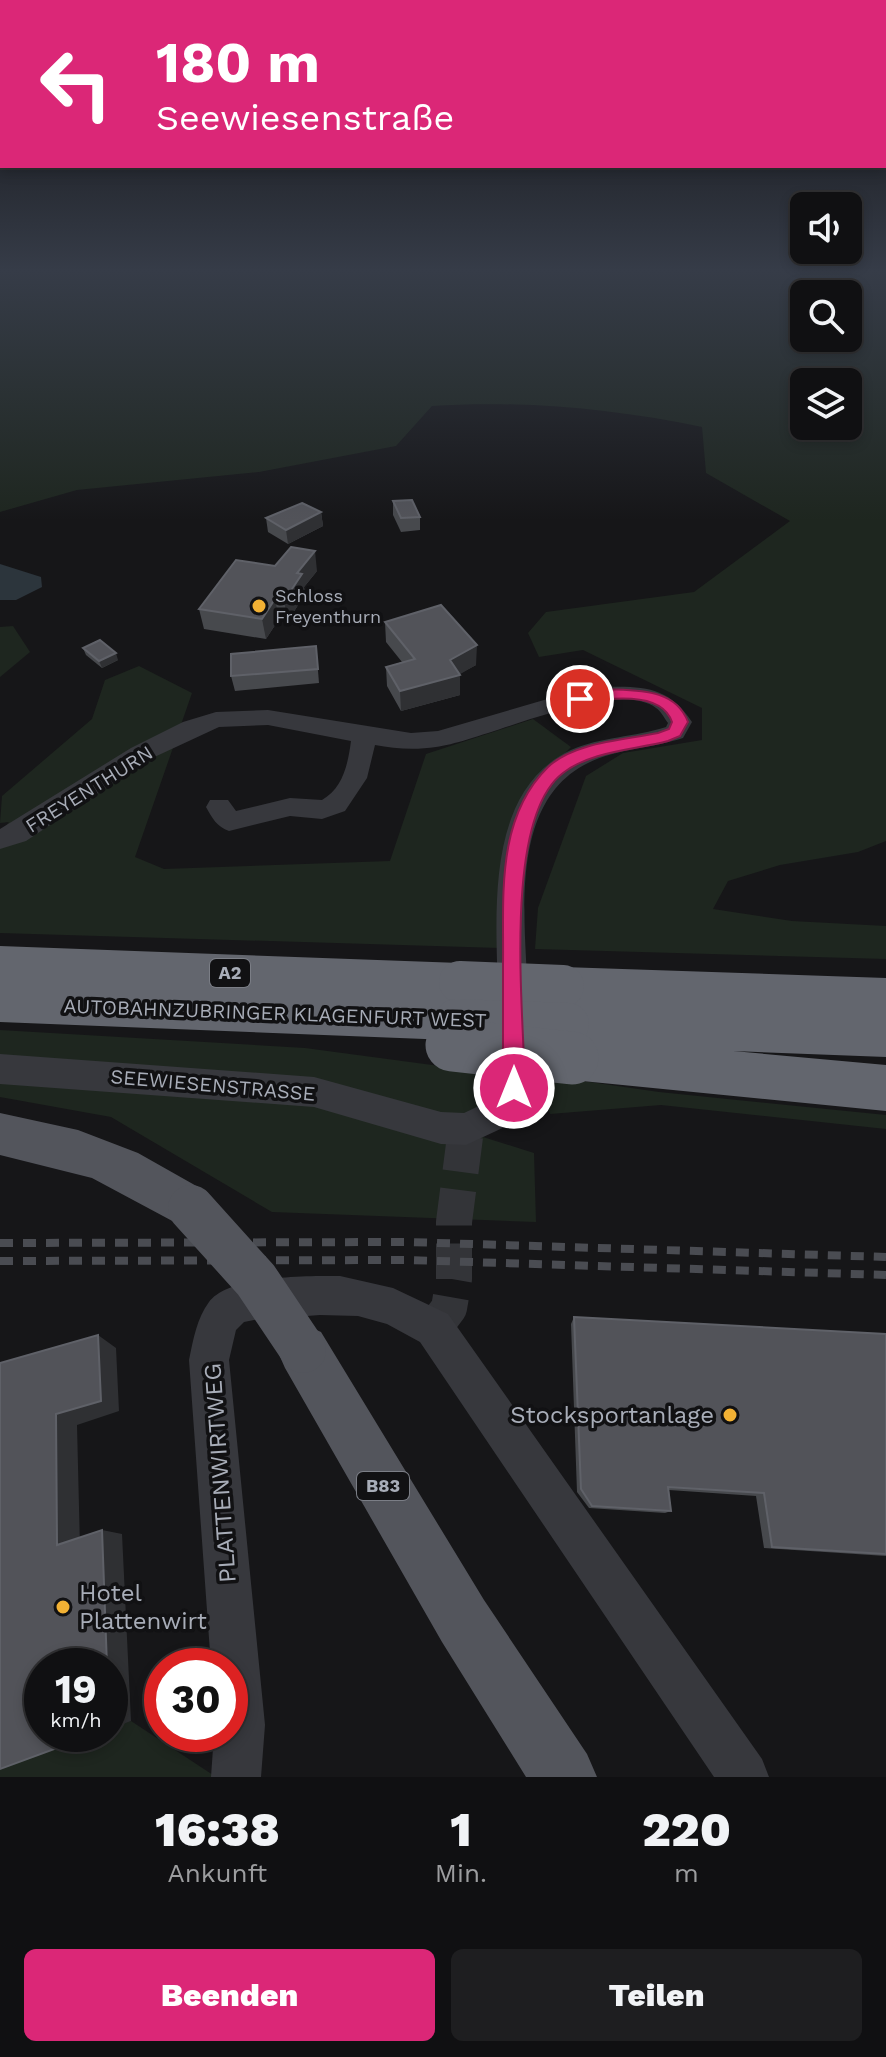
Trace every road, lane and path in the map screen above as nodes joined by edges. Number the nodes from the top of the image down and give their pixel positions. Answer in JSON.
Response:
{"nodes":[{"id":1,"x":363,"y":735,"type":"junction"},
{"id":2,"x":219,"y":807,"type":"dead end"},
{"id":3,"x":0,"y":839,"type":"edge"},
{"id":4,"x":0,"y":965,"type":"edge"},
{"id":5,"x":886,"y":998,"type":"edge"},
{"id":6,"x":0,"y":1002,"type":"edge"},
{"id":7,"x":454,"y":1016,"type":"junction"},
{"id":8,"x":567,"y":1023,"type":"junction"},
{"id":9,"x":886,"y":1036,"type":"edge"},
{"id":10,"x":0,"y":1069,"type":"edge"},
{"id":11,"x":886,"y":1088,"type":"edge"},
{"id":12,"x":0,"y":1134,"type":"edge"},
{"id":13,"x":463,"y":1621,"type":"junction"},
{"id":14,"x":236,"y":1777,"type":"edge"},
{"id":15,"x":533,"y":1777,"type":"edge"},
{"id":16,"x":564,"y":1777,"type":"edge"},
{"id":17,"x":744,"y":1777,"type":"edge"}],
"edges":[{"from":1,"to":2,"type":"street"},
{"from":1,"to":3,"type":"street","name":"FREYENTHURN"},
{"from":1,"to":10,"type":"street","name":"SEEWIESENSTRASSE"},
{"from":4,"to":7,"type":"highway","name":"AUTOBAHNZUBRINGER KLAGENFURT WEST","number":"A2"},
{"from":5,"to":8,"type":"highway","name":"AUTOBAHNZUBRINGER KLAGENFURT WEST","number":"A2"},
{"from":6,"to":7,"type":"highway","name":"AUTOBAHNZUBRINGER KLAGENFURT WEST","number":"A2"},
{"from":7,"to":8,"type":"highway","bridge":true},
{"from":7,"to":8,"type":"highway","name":"AUTOBAHNZUBRINGER KLAGENFURT WEST","number":"A2","bridge":true},
{"from":8,"to":9,"type":"highway","name":"AUTOBAHNZUBRINGER KLAGENFURT WEST","number":"A2"},
{"from":8,"to":11,"type":"highway"},
{"from":12,"to":13,"type":"main road","number":"B83","bridge":true},
{"from":13,"to":15,"type":"main road","number":"B83"},
{"from":13,"to":16,"type":"main road","number":"B83"},
{"from":14,"to":17,"type":"street","name":"PLATTENWIRTWEG"}]}
